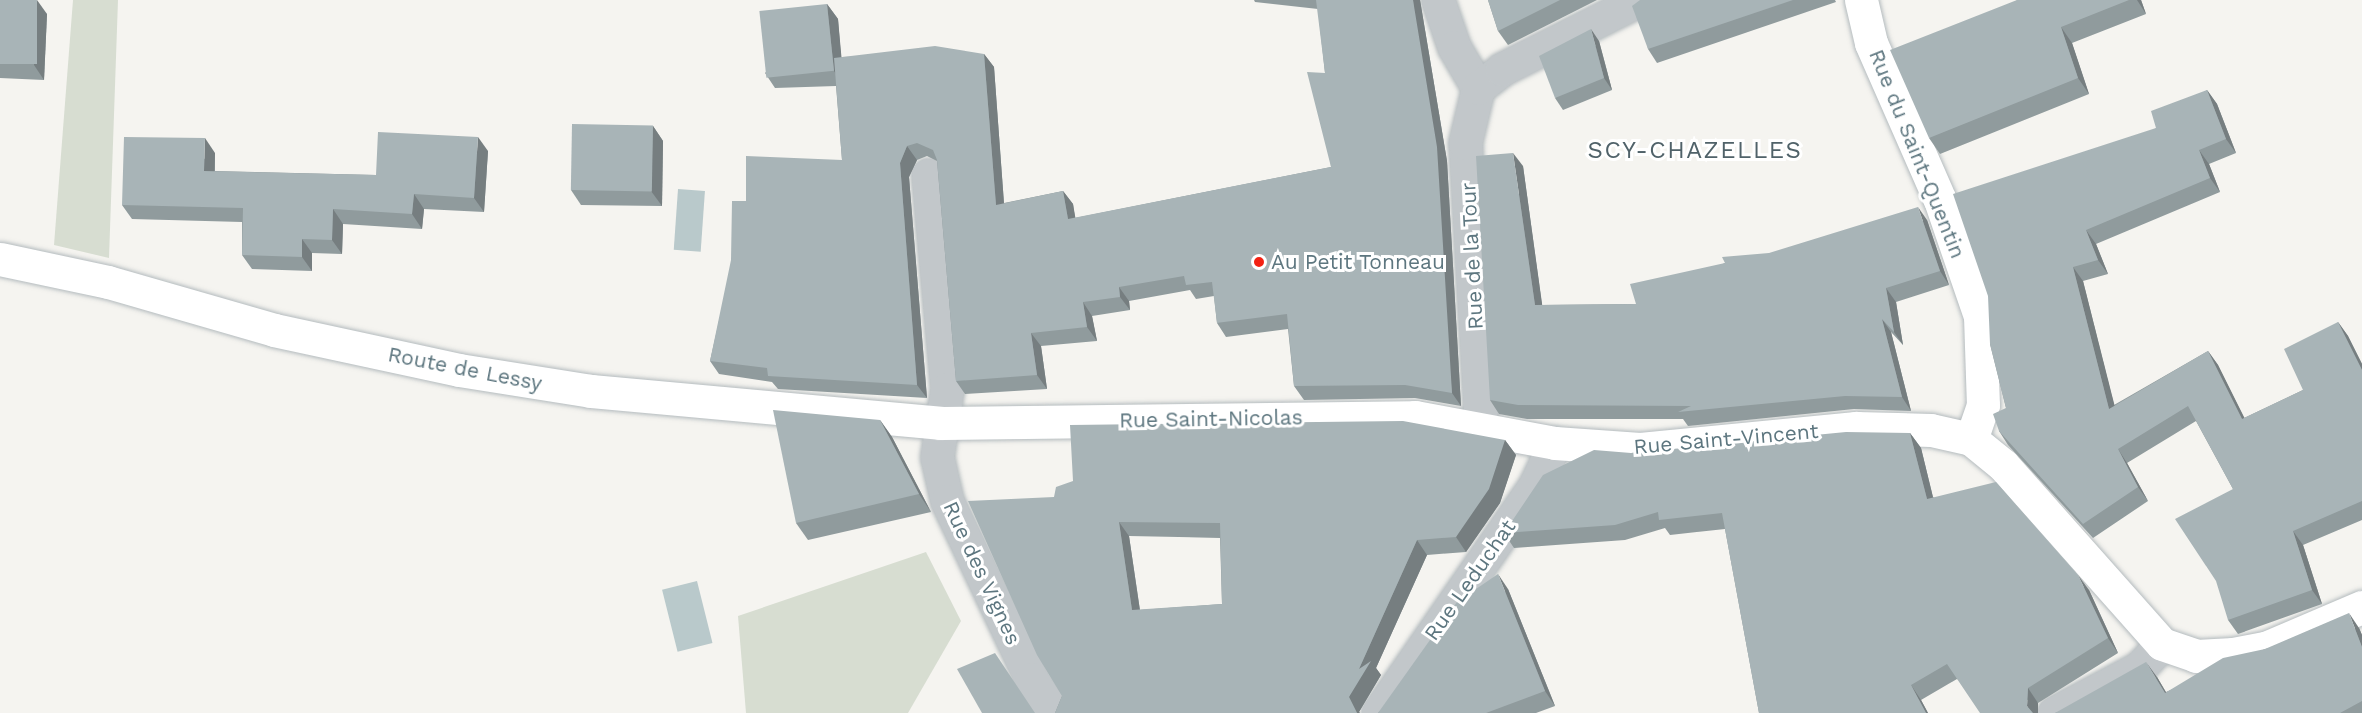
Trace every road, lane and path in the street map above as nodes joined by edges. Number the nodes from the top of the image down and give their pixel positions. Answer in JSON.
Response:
{"nodes":[{"id":1,"x":1438,"y":0,"type":"edge"},
{"id":2,"x":1639,"y":0,"type":"edge"},
{"id":3,"x":1861,"y":0,"type":"edge"},
{"id":4,"x":1479,"y":88,"type":"junction"},
{"id":5,"x":928,"y":175,"type":"dead end"},
{"id":6,"x":0,"y":260,"type":"edge"},
{"id":7,"x":940,"y":423,"type":"junction"},
{"id":8,"x":1481,"y":425,"type":"junction"},
{"id":9,"x":1971,"y":439,"type":"junction"},
{"id":10,"x":1555,"y":443,"type":"junction"},
{"id":11,"x":2362,"y":607,"type":"edge"},
{"id":12,"x":2162,"y":644,"type":"junction"},
{"id":13,"x":1054,"y":713,"type":"edge"},
{"id":14,"x":1378,"y":713,"type":"edge"},
{"id":15,"x":2054,"y":713,"type":"edge"}],
"edges":[{"from":1,"to":4,"type":"street"},
{"from":2,"to":4,"type":"street"},
{"from":3,"to":9,"type":"street","name":"Rue du Saint-Quentin"},
{"from":4,"to":8,"type":"street","name":"Rue de la Tour"},
{"from":5,"to":7,"type":"street","name":"Rue des Vignes"},
{"from":6,"to":7,"type":"street","name":"Route de Lessy"},
{"from":7,"to":8,"type":"street","name":"Rue Saint-Nicolas"},
{"from":7,"to":13,"type":"street","name":"Rue des Vignes"},
{"from":8,"to":10,"type":"street","name":"Rue Saint-Vincent"},
{"from":9,"to":10,"type":"street","name":"Rue Saint-Vincent"},
{"from":9,"to":12,"type":"street"},
{"from":10,"to":14,"type":"street","name":"Rue Leduchat"},
{"from":11,"to":12,"type":"street"},
{"from":12,"to":15,"type":"street"}]}
